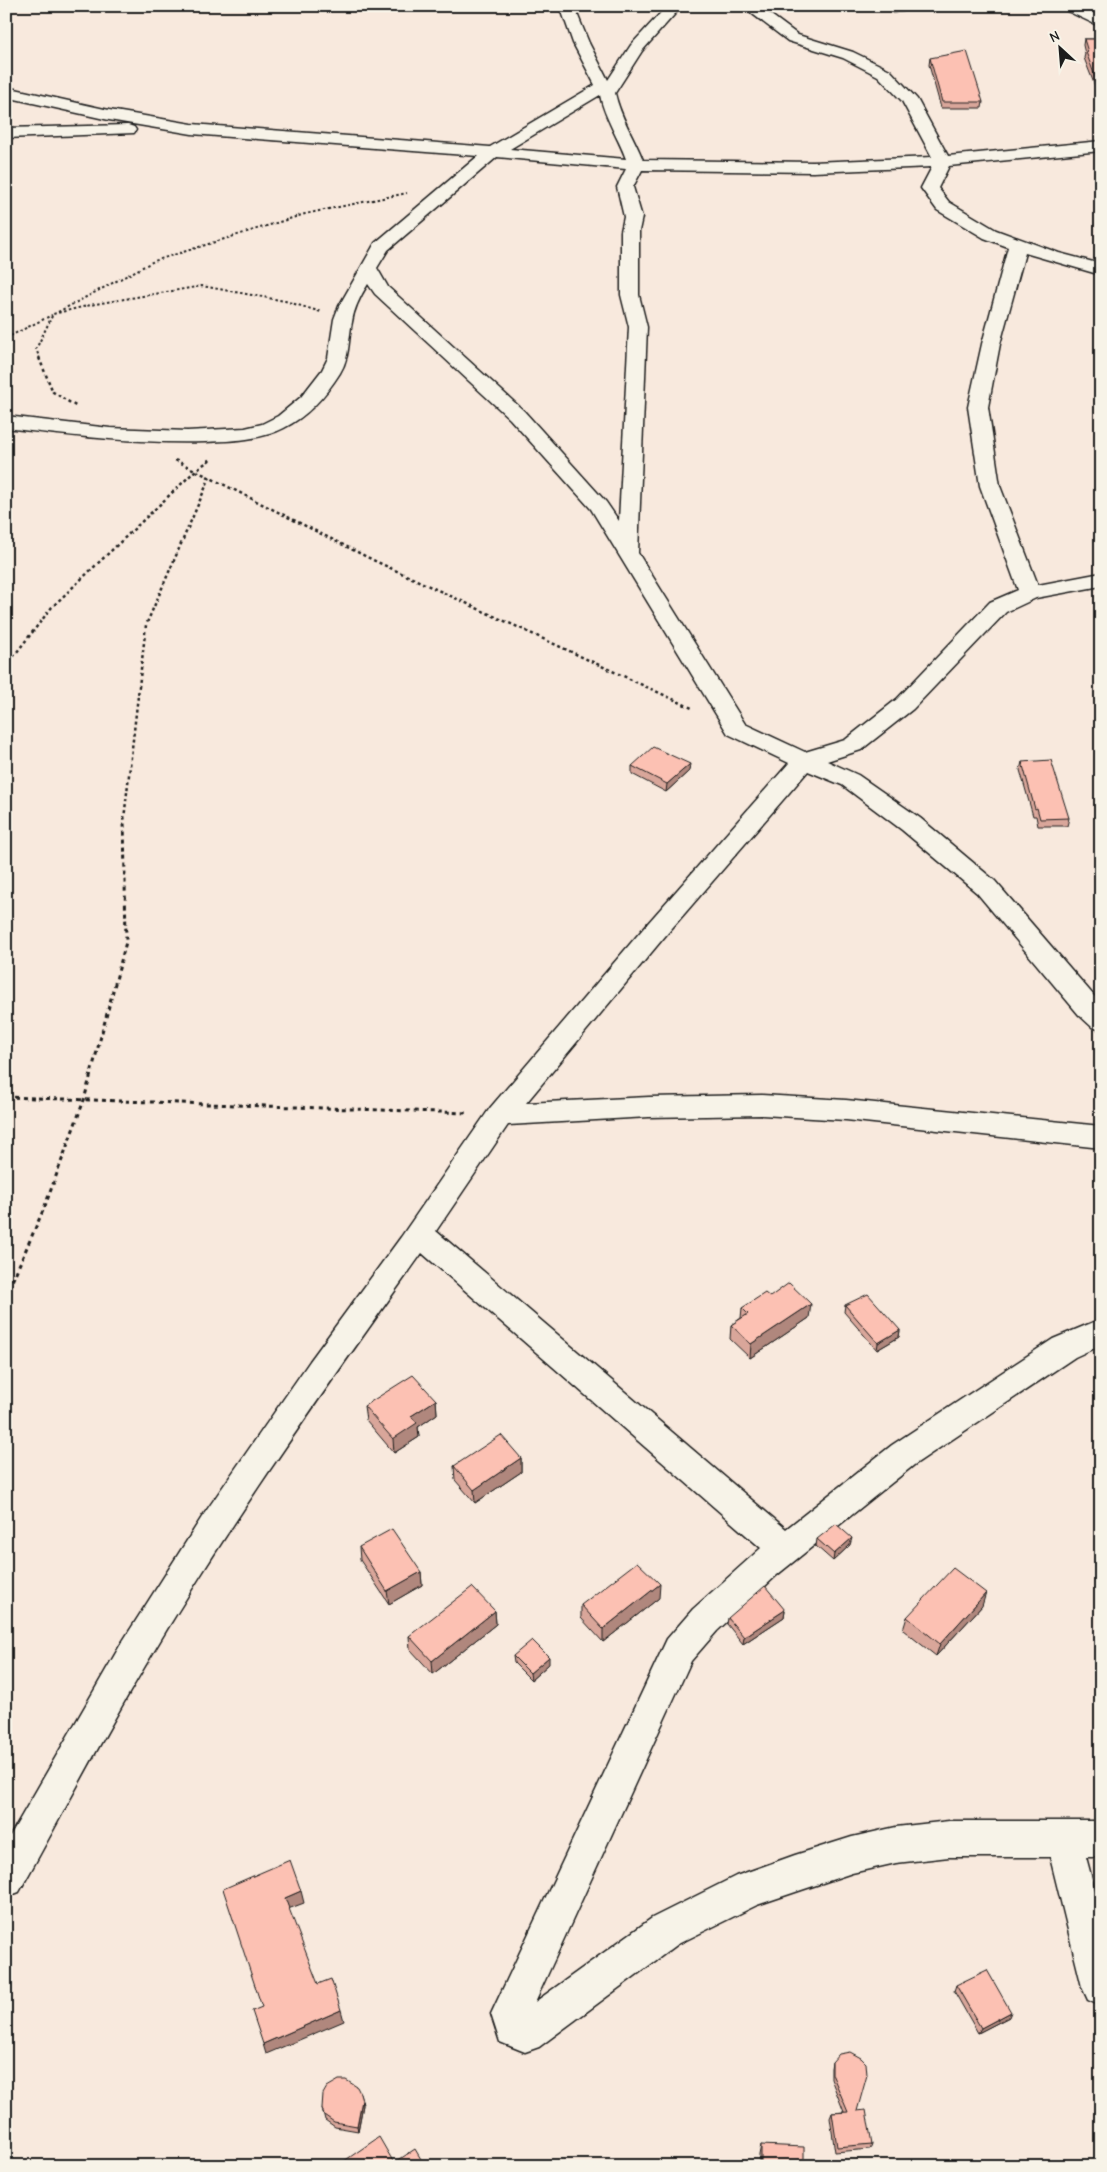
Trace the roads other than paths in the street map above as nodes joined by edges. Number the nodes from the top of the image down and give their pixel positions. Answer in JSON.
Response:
{"nodes":[{"id":1,"x":567,"y":6,"type":"edge"},
{"id":2,"x":675,"y":6,"type":"edge"},
{"id":3,"x":749,"y":6,"type":"edge"},
{"id":4,"x":1068,"y":6,"type":"edge"},
{"id":5,"x":1101,"y":23,"type":"edge"},
{"id":6,"x":605,"y":90,"type":"junction"},
{"id":7,"x":8,"y":91,"type":"edge"},
{"id":8,"x":192,"y":129,"type":"junction"},
{"id":9,"x":6,"y":133,"type":"edge"},
{"id":10,"x":1101,"y":146,"type":"edge"},
{"id":11,"x":493,"y":152,"type":"junction"},
{"id":12,"x":943,"y":162,"type":"junction"},
{"id":13,"x":636,"y":165,"type":"junction"},
{"id":14,"x":1018,"y":244,"type":"junction"},
{"id":15,"x":368,"y":268,"type":"junction"},
{"id":16,"x":1101,"y":270,"type":"edge"},
{"id":17,"x":6,"y":422,"type":"edge"},
{"id":18,"x":628,"y":552,"type":"junction"},
{"id":19,"x":1101,"y":579,"type":"edge"},
{"id":20,"x":1030,"y":593,"type":"junction"},
{"id":21,"x":804,"y":760,"type":"junction"},
{"id":22,"x":1101,"y":1020,"type":"edge"},
{"id":23,"x":500,"y":1115,"type":"junction"},
{"id":24,"x":1101,"y":1137,"type":"edge"},
{"id":25,"x":419,"y":1233,"type":"junction"},
{"id":26,"x":1101,"y":1331,"type":"edge"},
{"id":27,"x":786,"y":1548,"type":"junction"},
{"id":28,"x":1063,"y":1838,"type":"junction"},
{"id":29,"x":1101,"y":1839,"type":"edge"},
{"id":30,"x":6,"y":1879,"type":"edge"},
{"id":31,"x":1101,"y":1987,"type":"edge"}],
"edges":[{"from":1,"to":6,"type":"street"},
{"from":2,"to":6,"type":"street"},
{"from":3,"to":12,"type":"street"},
{"from":4,"to":5,"type":"street"},
{"from":6,"to":11,"type":"street"},
{"from":6,"to":13,"type":"street"},
{"from":7,"to":8,"type":"street"},
{"from":8,"to":9,"type":"street"},
{"from":8,"to":11,"type":"street"},
{"from":10,"to":12,"type":"street"},
{"from":11,"to":13,"type":"street"},
{"from":11,"to":15,"type":"street"},
{"from":12,"to":13,"type":"street"},
{"from":12,"to":14,"type":"street"},
{"from":13,"to":18,"type":"street"},
{"from":14,"to":16,"type":"street"},
{"from":14,"to":20,"type":"street"},
{"from":15,"to":17,"type":"street"},
{"from":15,"to":18,"type":"street"},
{"from":18,"to":21,"type":"street"},
{"from":19,"to":20,"type":"street"},
{"from":20,"to":21,"type":"street"},
{"from":21,"to":22,"type":"street"},
{"from":21,"to":23,"type":"street"},
{"from":23,"to":24,"type":"street"},
{"from":23,"to":25,"type":"street"},
{"from":25,"to":27,"type":"street"},
{"from":25,"to":30,"type":"street"},
{"from":26,"to":27,"type":"street"},
{"from":27,"to":28,"type":"street"},
{"from":28,"to":29,"type":"street"},
{"from":28,"to":31,"type":"street"}]}
